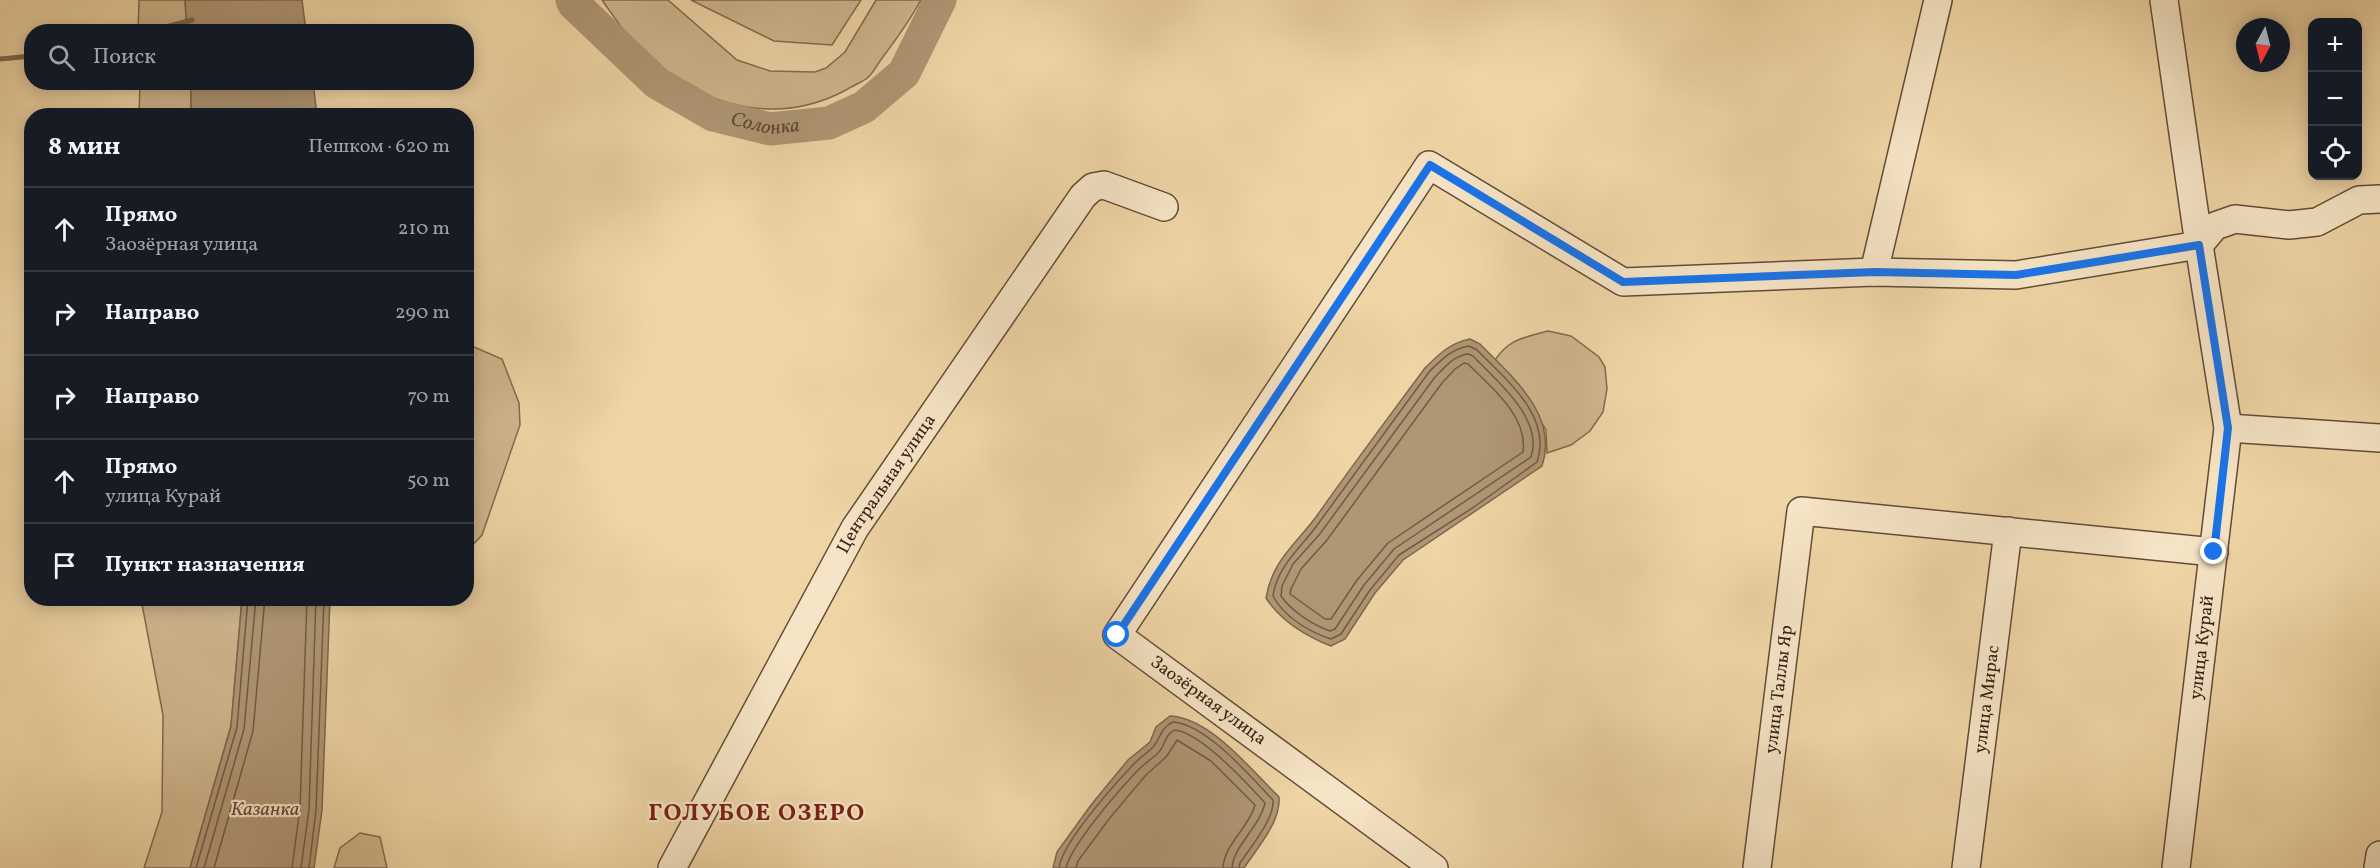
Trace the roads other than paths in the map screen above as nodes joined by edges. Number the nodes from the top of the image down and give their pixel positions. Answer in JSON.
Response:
{"nodes":[{"id":1,"x":1938,"y":0,"type":"edge"},
{"id":2,"x":2164,"y":0,"type":"edge"},
{"id":3,"x":2380,"y":199,"type":"edge"},
{"id":4,"x":1164,"y":207,"type":"dead end"},
{"id":5,"x":2199,"y":245,"type":"junction"},
{"id":6,"x":1875,"y":272,"type":"junction"},
{"id":7,"x":2228,"y":428,"type":"junction"},
{"id":8,"x":2380,"y":438,"type":"edge"},
{"id":9,"x":2008,"y":531,"type":"junction"},
{"id":10,"x":2214,"y":552,"type":"junction"},
{"id":11,"x":672,"y":868,"type":"edge"},
{"id":12,"x":1434,"y":868,"type":"edge"},
{"id":13,"x":1757,"y":868,"type":"edge"},
{"id":14,"x":1966,"y":868,"type":"edge"},
{"id":15,"x":2176,"y":868,"type":"edge"}],
"edges":[{"from":1,"to":6,"type":"street"},
{"from":2,"to":5,"type":"street","name":"улица Курай"},
{"from":3,"to":5,"type":"street"},
{"from":4,"to":11,"type":"street","name":"Центральная улица"},
{"from":5,"to":6,"type":"street"},
{"from":5,"to":7,"type":"street","name":"улица Курай"},
{"from":6,"to":12,"type":"street","name":"Заозёрная улица"},
{"from":7,"to":8,"type":"street"},
{"from":7,"to":10,"type":"street","name":"улица Курай"},
{"from":9,"to":10,"type":"street"},
{"from":9,"to":13,"type":"street","name":"улица Таллы Яр"},
{"from":9,"to":14,"type":"street","name":"улица Мирас"},
{"from":10,"to":15,"type":"street","name":"улица Курай"}]}
